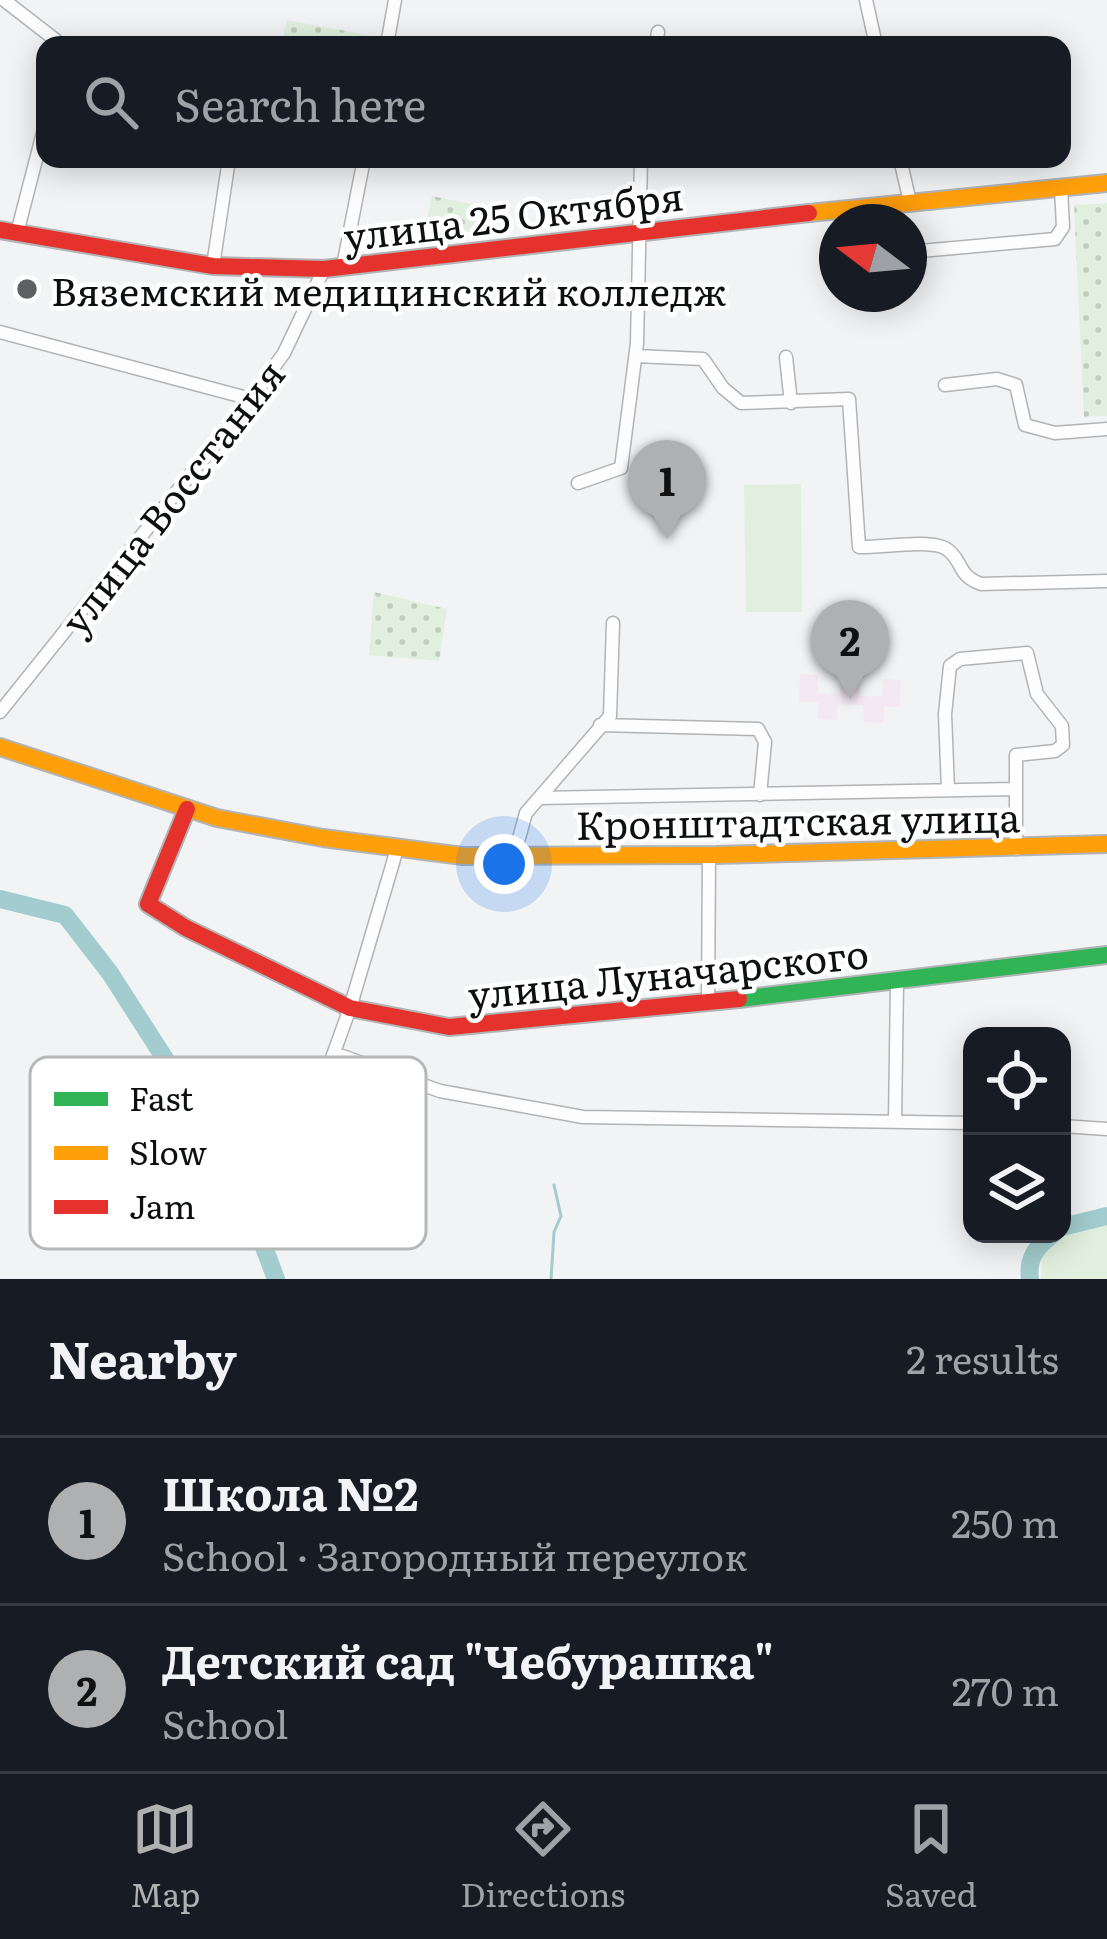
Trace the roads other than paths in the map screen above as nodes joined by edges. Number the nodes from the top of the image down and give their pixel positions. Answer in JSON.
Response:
{"nodes":[{"id":1,"x":4,"y":0,"type":"edge"},
{"id":2,"x":395,"y":0,"type":"edge"},
{"id":3,"x":866,"y":0,"type":"edge"},
{"id":4,"x":50,"y":36,"type":"edge"},
{"id":5,"x":389,"y":36,"type":"edge"},
{"id":6,"x":874,"y":36,"type":"edge"},
{"id":7,"x":36,"y":152,"type":"edge"},
{"id":8,"x":228,"y":168,"type":"edge"},
{"id":9,"x":361,"y":168,"type":"edge"},
{"id":10,"x":641,"y":168,"type":"edge"},
{"id":11,"x":902,"y":168,"type":"edge"},
{"id":12,"x":1107,"y":183,"type":"edge"},
{"id":13,"x":1061,"y":188,"type":"junction"},
{"id":14,"x":910,"y":202,"type":"junction"},
{"id":15,"x":903,"y":204,"type":"edge"},
{"id":16,"x":819,"y":218,"type":"edge"},
{"id":17,"x":9,"y":231,"type":"edge"},
{"id":18,"x":640,"y":232,"type":"junction"},
{"id":19,"x":927,"y":250,"type":"edge"},
{"id":20,"x":212,"y":266,"type":"junction"},
{"id":21,"x":333,"y":267,"type":"junction"},
{"id":22,"x":0,"y":332,"type":"edge"},
{"id":23,"x":636,"y":356,"type":"junction"},
{"id":24,"x":786,"y":357,"type":"dead end"},
{"id":25,"x":945,"y":385,"type":"dead end"},
{"id":26,"x":251,"y":399,"type":"junction"},
{"id":27,"x":790,"y":403,"type":"junction"},
{"id":28,"x":1107,"y":429,"type":"edge"},
{"id":29,"x":578,"y":483,"type":"dead end"},
{"id":30,"x":1107,"y":581,"type":"edge"},
{"id":31,"x":613,"y":623,"type":"dead end"},
{"id":32,"x":0,"y":712,"type":"edge"},
{"id":33,"x":600,"y":725,"type":"junction"},
{"id":34,"x":0,"y":747,"type":"edge"},
{"id":35,"x":1015,"y":789,"type":"junction"},
{"id":36,"x":948,"y":790,"type":"junction"},
{"id":37,"x":760,"y":795,"type":"junction"},
{"id":38,"x":538,"y":798,"type":"junction"},
{"id":39,"x":187,"y":808,"type":"junction"},
{"id":40,"x":1107,"y":844,"type":"edge"},
{"id":41,"x":397,"y":849,"type":"junction"},
{"id":42,"x":1016,"y":849,"type":"junction"},
{"id":43,"x":709,"y":855,"type":"junction"},
{"id":44,"x":514,"y":856,"type":"junction"},
{"id":45,"x":1107,"y":955,"type":"edge"},
{"id":46,"x":897,"y":982,"type":"junction"},
{"id":47,"x":708,"y":1003,"type":"junction"},
{"id":48,"x":350,"y":1008,"type":"junction"},
{"id":49,"x":334,"y":1053,"type":"junction"},
{"id":50,"x":333,"y":1057,"type":"edge"},
{"id":51,"x":345,"y":1057,"type":"edge"},
{"id":52,"x":426,"y":1086,"type":"edge"},
{"id":53,"x":895,"y":1122,"type":"junction"},
{"id":54,"x":963,"y":1123,"type":"edge"},
{"id":55,"x":1071,"y":1127,"type":"edge"},
{"id":56,"x":1107,"y":1129,"type":"edge"}],
"edges":[{"from":1,"to":4,"type":"street"},
{"from":2,"to":5,"type":"street"},
{"from":3,"to":6,"type":"street"},
{"from":7,"to":17,"type":"street"},
{"from":8,"to":20,"type":"street"},
{"from":9,"to":21,"type":"street","name":"улица Восстания"},
{"from":10,"to":18,"type":"street"},
{"from":11,"to":14,"type":"street"},
{"from":12,"to":13,"type":"street","name":"улица 25 Октября"},
{"from":13,"to":14,"type":"street","name":"улица 25 Октября"},
{"from":13,"to":19,"type":"street"},
{"from":14,"to":15,"type":"street","name":"улица 25 Октября"},
{"from":16,"to":18,"type":"street","name":"улица 25 Октября"},
{"from":17,"to":20,"type":"street","name":"улица 25 Октября"},
{"from":18,"to":21,"type":"street","name":"улица 25 Октября"},
{"from":18,"to":23,"type":"street"},
{"from":20,"to":21,"type":"street","name":"улица 25 Октября"},
{"from":21,"to":26,"type":"street","name":"улица Восстания"},
{"from":22,"to":26,"type":"street"},
{"from":23,"to":27,"type":"street"},
{"from":23,"to":29,"type":"street"},
{"from":24,"to":27,"type":"street"},
{"from":25,"to":28,"type":"street"},
{"from":26,"to":32,"type":"street","name":"улица Восстания"},
{"from":27,"to":30,"type":"street"},
{"from":31,"to":33,"type":"street"},
{"from":33,"to":37,"type":"street"},
{"from":33,"to":38,"type":"street"},
{"from":34,"to":39,"type":"street","name":"Кронштадтская улица"},
{"from":35,"to":36,"type":"street"},
{"from":35,"to":36,"type":"street"},
{"from":35,"to":42,"type":"street"},
{"from":36,"to":37,"type":"street"},
{"from":37,"to":38,"type":"street"},
{"from":38,"to":44,"type":"street"},
{"from":39,"to":41,"type":"street","name":"Кронштадтская улица"},
{"from":39,"to":48,"type":"street","name":"улица Луначарского"},
{"from":40,"to":42,"type":"street","name":"Кронштадтская улица"},
{"from":41,"to":44,"type":"street","name":"Кронштадтская улица"},
{"from":41,"to":48,"type":"street"},
{"from":42,"to":43,"type":"street","name":"Кронштадтская улица"},
{"from":43,"to":44,"type":"street","name":"Кронштадтская улица"},
{"from":43,"to":47,"type":"street"},
{"from":45,"to":46,"type":"street","name":"улица Луначарского"},
{"from":46,"to":47,"type":"street","name":"улица Луначарского"},
{"from":46,"to":53,"type":"street"},
{"from":47,"to":48,"type":"street","name":"улица Луначарского"},
{"from":48,"to":49,"type":"street"},
{"from":49,"to":50,"type":"street"},
{"from":49,"to":51,"type":"street"},
{"from":52,"to":53,"type":"street"},
{"from":53,"to":54,"type":"street"},
{"from":55,"to":56,"type":"street"}]}
